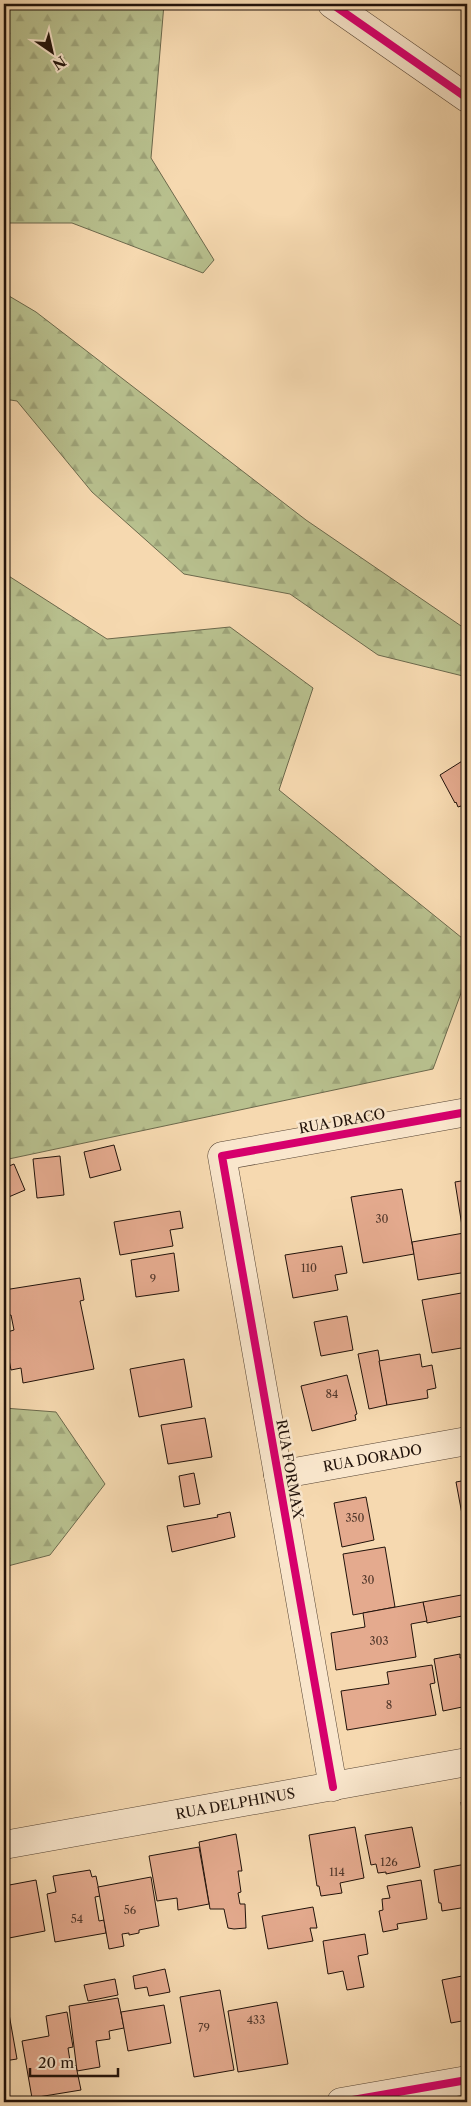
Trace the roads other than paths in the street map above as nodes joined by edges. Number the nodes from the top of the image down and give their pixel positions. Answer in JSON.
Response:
{"nodes":[{"id":1,"x":332,"y":4,"type":"edge"},
{"id":2,"x":467,"y":98,"type":"edge"},
{"id":3,"x":467,"y":1112,"type":"edge"},
{"id":4,"x":222,"y":1156,"type":"joint"},
{"id":5,"x":467,"y":1440,"type":"edge"},
{"id":6,"x":278,"y":1475,"type":"junction"},
{"id":7,"x":467,"y":1762,"type":"edge"},
{"id":8,"x":333,"y":1787,"type":"junction"},
{"id":9,"x":4,"y":1845,"type":"edge"},
{"id":10,"x":467,"y":2080,"type":"edge"},
{"id":11,"x":341,"y":2102,"type":"edge"}],
"edges":[{"from":1,"to":2,"type":"street"},
{"from":3,"to":4,"type":"street","name":"RUA DRACO"},
{"from":4,"to":6,"type":"street","name":"RUA FORMAX"},
{"from":5,"to":6,"type":"street","name":"RUA DORADO"},
{"from":6,"to":8,"type":"street","name":"RUA FORMAX"},
{"from":7,"to":8,"type":"street","name":"RUA DELPHINUS"},
{"from":8,"to":9,"type":"street","name":"RUA DELPHINUS"},
{"from":10,"to":11,"type":"street"}]}
